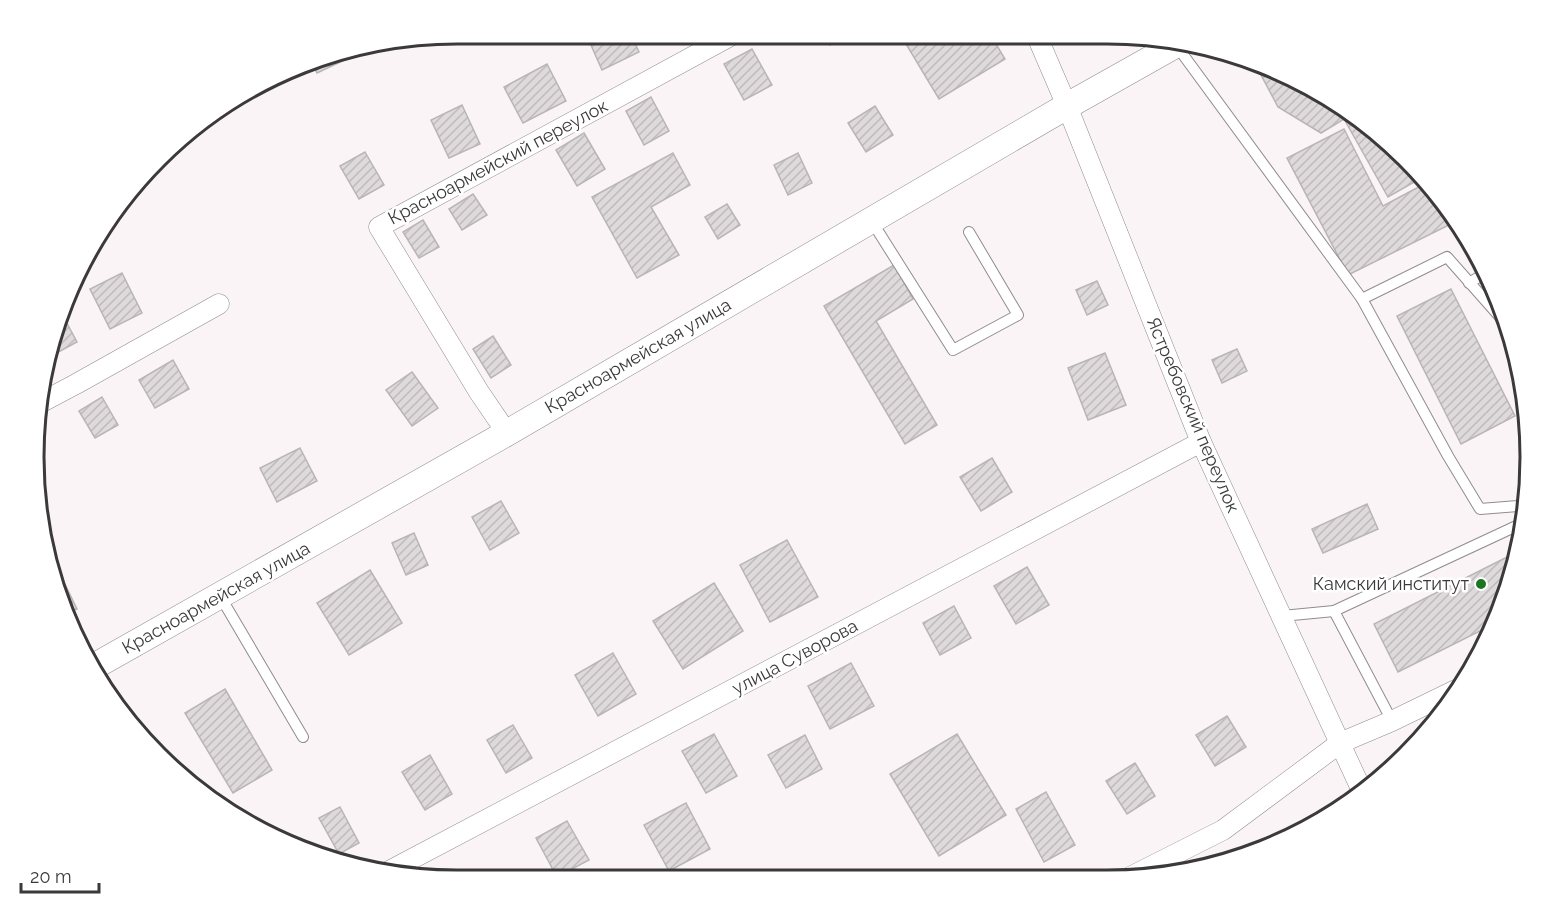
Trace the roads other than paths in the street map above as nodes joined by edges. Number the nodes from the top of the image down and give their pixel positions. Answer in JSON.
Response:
{"nodes":[{"id":1,"x":716,"y":44,"type":"edge"},
{"id":2,"x":1040,"y":44,"type":"edge"},
{"id":3,"x":1169,"y":48,"type":"edge"},
{"id":4,"x":1181,"y":50,"type":"edge"},
{"id":5,"x":1067,"y":106,"type":"junction"},
{"id":6,"x":871,"y":220,"type":"junction"},
{"id":7,"x":969,"y":232,"type":"dead end"},
{"id":8,"x":1479,"y":277,"type":"edge"},
{"id":9,"x":1469,"y":283,"type":"junction"},
{"id":10,"x":1362,"y":299,"type":"junction"},
{"id":11,"x":219,"y":304,"type":"dead end"},
{"id":12,"x":1494,"y":310,"type":"edge"},
{"id":13,"x":48,"y":399,"type":"edge"},
{"id":14,"x":507,"y":433,"type":"junction"},
{"id":15,"x":1201,"y":442,"type":"junction"},
{"id":16,"x":1517,"y":507,"type":"edge"},
{"id":17,"x":1514,"y":527,"type":"edge"},
{"id":18,"x":220,"y":595,"type":"junction"},
{"id":19,"x":1334,"y":611,"type":"junction"},
{"id":20,"x":1282,"y":616,"type":"junction"},
{"id":21,"x":99,"y":664,"type":"edge"},
{"id":22,"x":1444,"y":696,"type":"edge"},
{"id":23,"x":1392,"y":721,"type":"junction"},
{"id":24,"x":303,"y":737,"type":"dead end"},
{"id":25,"x":1340,"y":743,"type":"junction"},
{"id":26,"x":1359,"y":784,"type":"edge"},
{"id":27,"x":399,"y":865,"type":"edge"},
{"id":28,"x":1149,"y":867,"type":"edge"}],
"edges":[{"from":1,"to":14,"type":"street","name":"Красноармейский переулок"},
{"from":2,"to":5,"type":"street","name":"Ястребовский переулок"},
{"from":3,"to":5,"type":"street","name":"Красноармейская улица"},
{"from":4,"to":10,"type":"lane"},
{"from":5,"to":6,"type":"street","name":"Красноармейская улица"},
{"from":5,"to":15,"type":"street","name":"Ястребовский переулок"},
{"from":6,"to":7,"type":"lane"},
{"from":6,"to":14,"type":"street","name":"Красноармейская улица"},
{"from":8,"to":9,"type":"lane"},
{"from":9,"to":10,"type":"lane"},
{"from":9,"to":12,"type":"lane"},
{"from":10,"to":16,"type":"lane"},
{"from":11,"to":13,"type":"street"},
{"from":14,"to":18,"type":"street","name":"Красноармейская улица"},
{"from":15,"to":20,"type":"street","name":"Ястребовский переулок"},
{"from":15,"to":27,"type":"street","name":"улица Суворова"},
{"from":17,"to":19,"type":"lane"},
{"from":18,"to":21,"type":"street","name":"Красноармейская улица"},
{"from":18,"to":24,"type":"lane"},
{"from":19,"to":20,"type":"lane"},
{"from":19,"to":23,"type":"lane"},
{"from":20,"to":25,"type":"street","name":"Ястребовский переулок"},
{"from":22,"to":23,"type":"street"},
{"from":23,"to":25,"type":"street"},
{"from":25,"to":26,"type":"street","name":"Ястребовский переулок"},
{"from":25,"to":28,"type":"street"}]}
